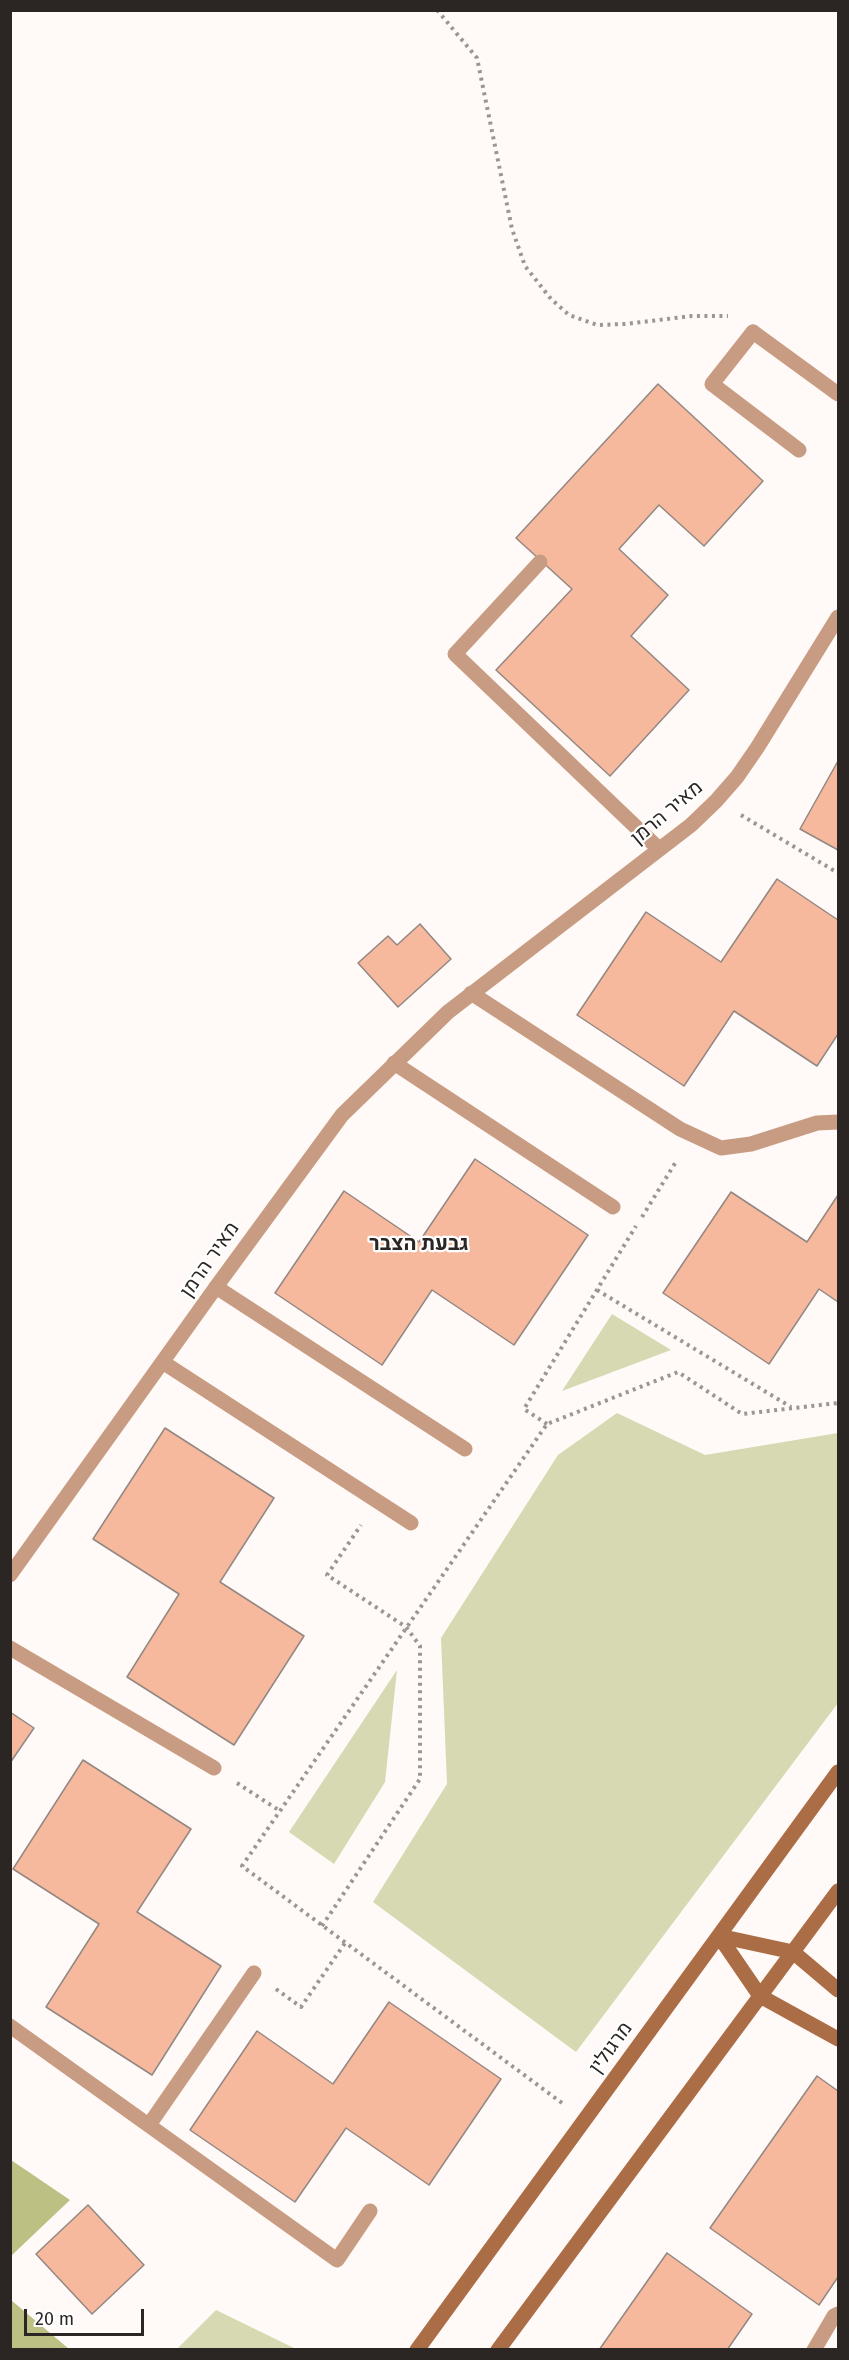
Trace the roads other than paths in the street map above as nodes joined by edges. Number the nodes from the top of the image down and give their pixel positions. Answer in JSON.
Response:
{"nodes":[{"id":1,"x":838,"y":394,"type":"edge"},
{"id":2,"x":799,"y":450,"type":"dead end"},
{"id":3,"x":540,"y":562,"type":"dead end"},
{"id":4,"x":838,"y":618,"type":"edge"},
{"id":5,"x":659,"y":849,"type":"junction"},
{"id":6,"x":471,"y":993,"type":"junction"},
{"id":7,"x":394,"y":1063,"type":"junction"},
{"id":8,"x":838,"y":1122,"type":"edge"},
{"id":9,"x":613,"y":1207,"type":"dead end"},
{"id":10,"x":216,"y":1287,"type":"junction"},
{"id":11,"x":164,"y":1363,"type":"junction"},
{"id":12,"x":465,"y":1449,"type":"dead end"},
{"id":13,"x":411,"y":1524,"type":"dead end"},
{"id":14,"x":10,"y":1575,"type":"edge"},
{"id":15,"x":10,"y":1648,"type":"edge"},
{"id":16,"x":214,"y":1768,"type":"road end"},
{"id":17,"x":838,"y":1772,"type":"edge"},
{"id":18,"x":838,"y":1891,"type":"edge"},
{"id":19,"x":719,"y":1936,"type":"junction"},
{"id":20,"x":793,"y":1952,"type":"junction"},
{"id":21,"x":254,"y":1973,"type":"road end"},
{"id":22,"x":838,"y":1990,"type":"edge"},
{"id":23,"x":760,"y":1996,"type":"junction"},
{"id":24,"x":10,"y":2026,"type":"edge"},
{"id":25,"x":838,"y":2039,"type":"edge"},
{"id":26,"x":149,"y":2125,"type":"junction"},
{"id":27,"x":370,"y":2211,"type":"dead end"},
{"id":28,"x":838,"y":2314,"type":"edge"},
{"id":29,"x":417,"y":2349,"type":"edge"},
{"id":30,"x":498,"y":2349,"type":"edge"},
{"id":31,"x":814,"y":2349,"type":"edge"}],
"edges":[{"from":1,"to":2,"type":"street"},
{"from":3,"to":5,"type":"street"},
{"from":4,"to":5,"type":"street","name":"מאיר הרמן"},
{"from":5,"to":6,"type":"street","name":"מאיר הרמן"},
{"from":6,"to":7,"type":"street","name":"מאיר הרמן"},
{"from":6,"to":8,"type":"street"},
{"from":7,"to":9,"type":"street"},
{"from":7,"to":10,"type":"street","name":"מאיר הרמן"},
{"from":10,"to":11,"type":"street","name":"מאיר הרמן"},
{"from":10,"to":12,"type":"street"},
{"from":11,"to":13,"type":"street"},
{"from":11,"to":14,"type":"street","name":"מאיר הרמן"},
{"from":15,"to":16,"type":"street"},
{"from":17,"to":19,"type":"main road","name":"מרגולין"},
{"from":18,"to":20,"type":"main road"},
{"from":19,"to":20,"type":"main road"},
{"from":19,"to":23,"type":"main road"},
{"from":19,"to":29,"type":"main road","name":"מרגולין"},
{"from":20,"to":22,"type":"main road"},
{"from":20,"to":23,"type":"main road"},
{"from":21,"to":26,"type":"street"},
{"from":23,"to":25,"type":"main road"},
{"from":23,"to":30,"type":"main road"},
{"from":24,"to":26,"type":"street"},
{"from":26,"to":27,"type":"street"},
{"from":28,"to":31,"type":"street"}]}
